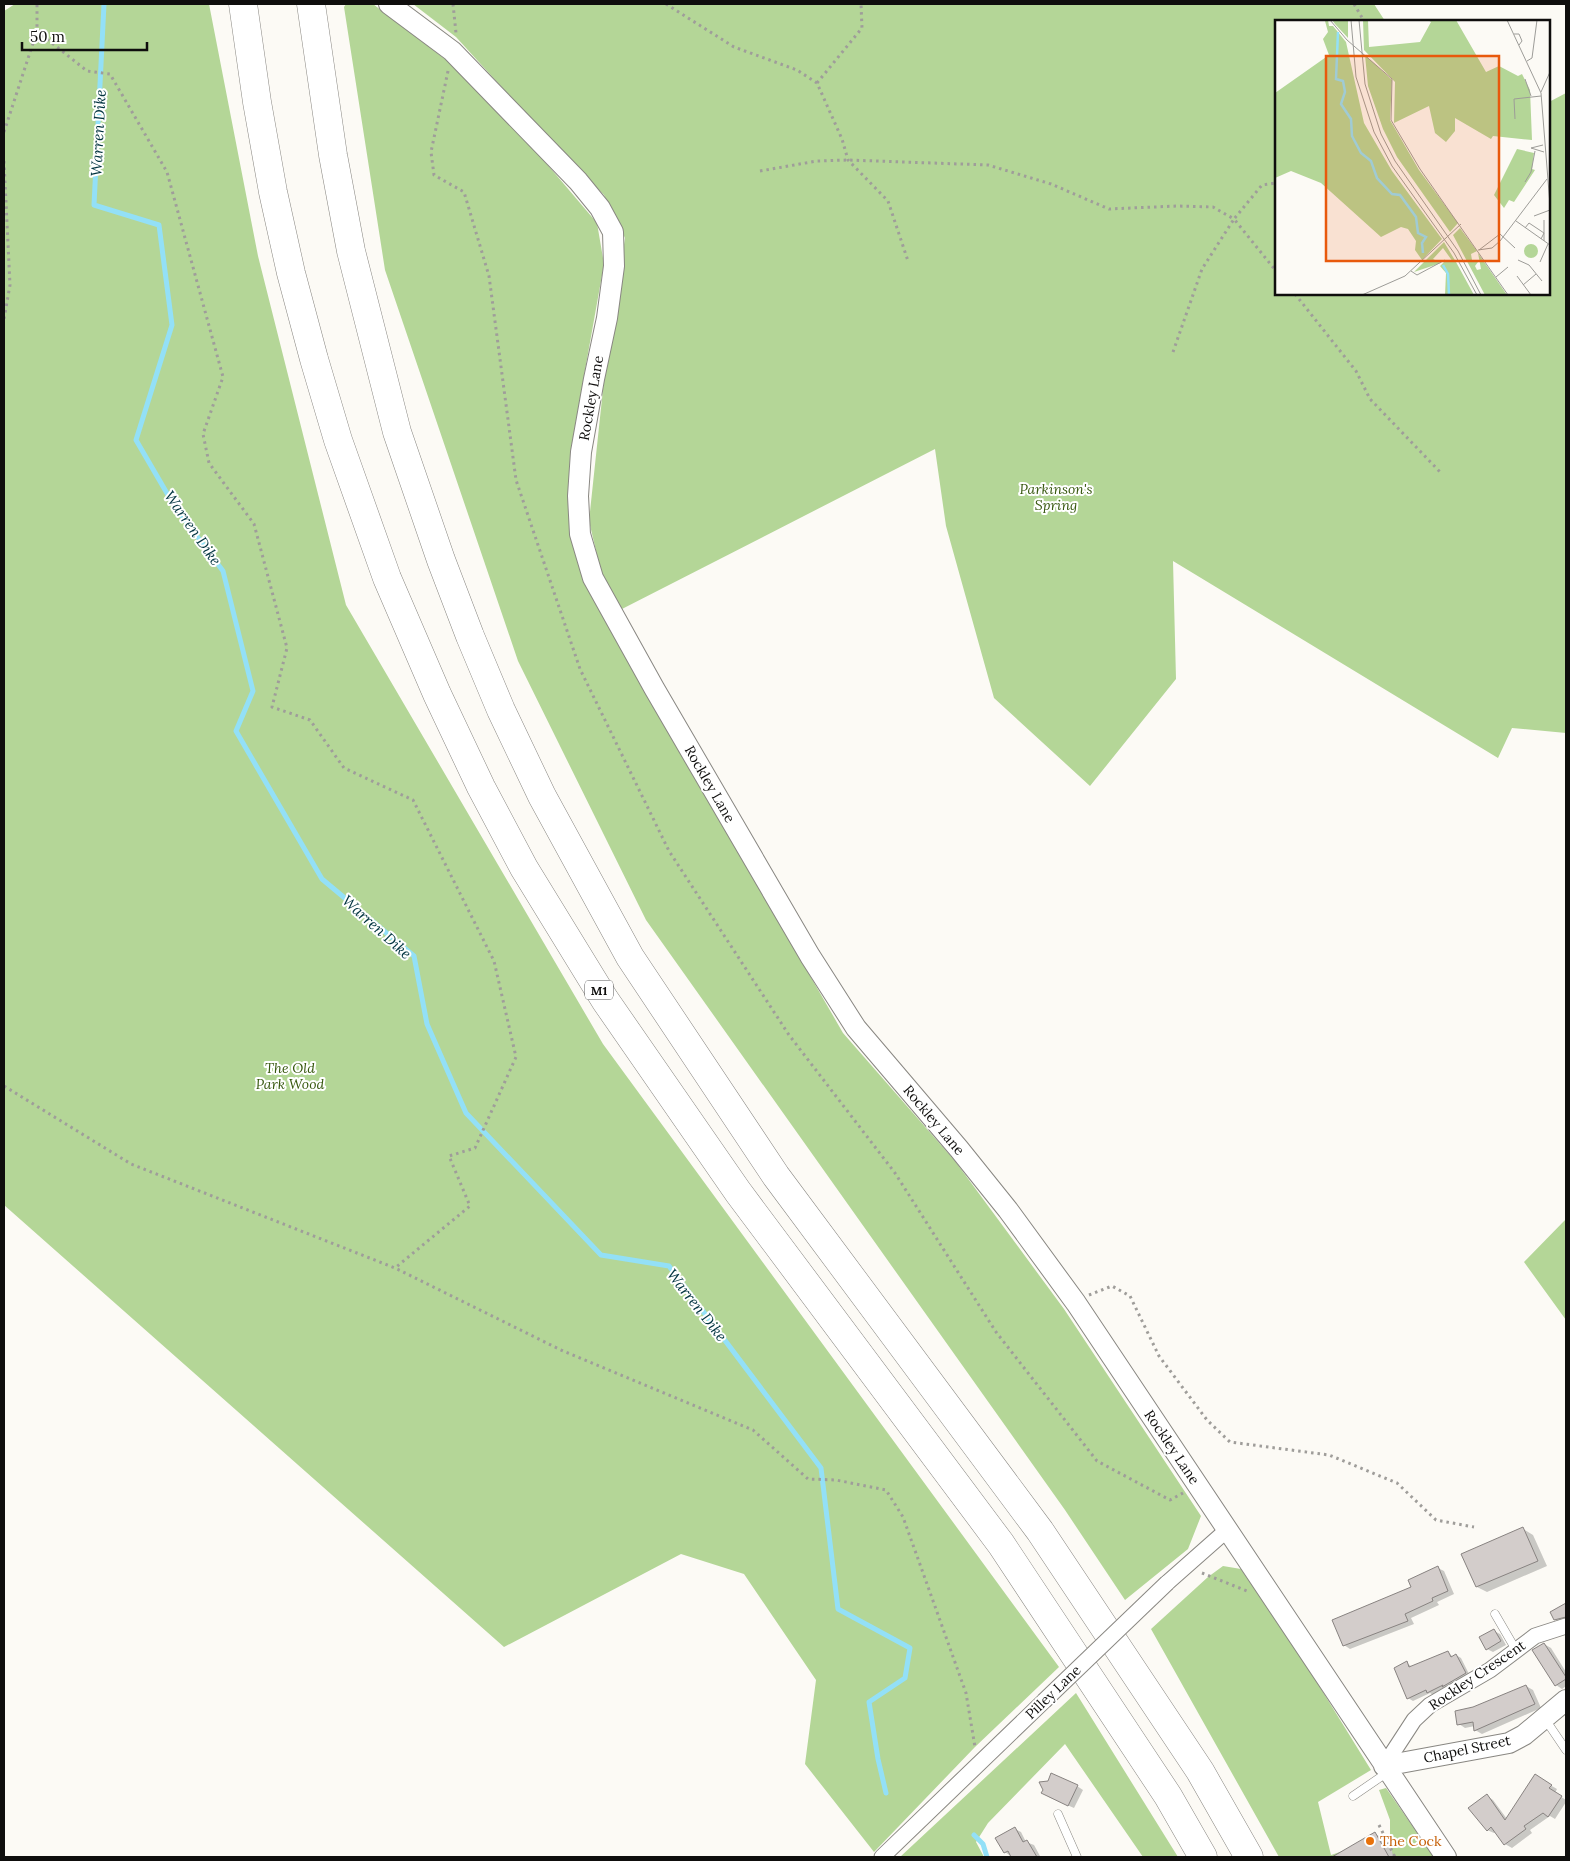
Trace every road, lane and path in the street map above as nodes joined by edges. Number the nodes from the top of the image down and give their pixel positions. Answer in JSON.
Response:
{"nodes":[{"id":1,"x":37,"y":4,"type":"edge"},
{"id":2,"x":243,"y":4,"type":"edge"},
{"id":3,"x":311,"y":4,"type":"edge"},
{"id":4,"x":389,"y":4,"type":"edge"},
{"id":5,"x":453,"y":4,"type":"edge"},
{"id":6,"x":666,"y":4,"type":"edge"},
{"id":7,"x":861,"y":4,"type":"edge"},
{"id":8,"x":1354,"y":4,"type":"edge"},
{"id":9,"x":1363,"y":20,"type":"edge"},
{"id":10,"x":37,"y":31,"type":"junction"},
{"id":11,"x":452,"y":51,"type":"junction"},
{"id":12,"x":817,"y":82,"type":"junction"},
{"id":13,"x":4,"y":132,"type":"edge"},
{"id":14,"x":848,"y":160,"type":"junction"},
{"id":15,"x":4,"y":161,"type":"edge"},
{"id":16,"x":760,"y":171,"type":"dead end"},
{"id":17,"x":1275,"y":183,"type":"edge"},
{"id":18,"x":1234,"y":219,"type":"junction"},
{"id":19,"x":908,"y":261,"type":"dead end"},
{"id":20,"x":1275,"y":270,"type":"edge"},
{"id":21,"x":1295,"y":295,"type":"edge"},
{"id":22,"x":4,"y":319,"type":"edge"},
{"id":23,"x":1173,"y":352,"type":"dead end"},
{"id":24,"x":1442,"y":474,"type":"dead end"},
{"id":25,"x":4,"y":1086,"type":"edge"},
{"id":26,"x":395,"y":1268,"type":"junction"},
{"id":27,"x":1076,"y":1303,"type":"junction"},
{"id":28,"x":1474,"y":1527,"type":"dead end"},
{"id":29,"x":1227,"y":1530,"type":"junction"},
{"id":30,"x":1185,"y":1566,"type":"junction"},
{"id":31,"x":1277,"y":1604,"type":"junction"},
{"id":32,"x":1495,"y":1614,"type":"dead end"},
{"id":33,"x":1566,"y":1626,"type":"edge"},
{"id":34,"x":1516,"y":1650,"type":"junction"},
{"id":35,"x":1566,"y":1700,"type":"edge"},
{"id":36,"x":1545,"y":1719,"type":"junction"},
{"id":37,"x":1566,"y":1750,"type":"edge"},
{"id":38,"x":985,"y":1759,"type":"junction"},
{"id":39,"x":1386,"y":1769,"type":"junction"},
{"id":40,"x":1353,"y":1796,"type":"dead end"},
{"id":41,"x":1058,"y":1814,"type":"dead end"},
{"id":42,"x":1379,"y":1825,"type":"dead end"},
{"id":43,"x":882,"y":1857,"type":"edge"},
{"id":44,"x":1077,"y":1857,"type":"edge"},
{"id":45,"x":1203,"y":1857,"type":"edge"},
{"id":46,"x":1249,"y":1857,"type":"edge"},
{"id":47,"x":1395,"y":1857,"type":"edge"},
{"id":48,"x":1446,"y":1857,"type":"edge"}],
"edges":[{"from":1,"to":10,"type":"path"},
{"from":2,"to":45,"type":"highway","number":"M1"},
{"from":3,"to":46,"type":"highway"},
{"from":4,"to":11,"type":"street","name":"Rockley Lane"},
{"from":5,"to":11,"type":"path"},
{"from":6,"to":12,"type":"path"},
{"from":7,"to":12,"type":"path"},
{"from":8,"to":9,"type":"path"},
{"from":10,"to":13,"type":"path"},
{"from":10,"to":26,"type":"path"},
{"from":11,"to":27,"type":"street","name":"Rockley Lane"},
{"from":12,"to":14,"type":"path"},
{"from":14,"to":16,"type":"path"},
{"from":14,"to":18,"type":"path"},
{"from":14,"to":19,"type":"path"},
{"from":15,"to":22,"type":"path"},
{"from":17,"to":18,"type":"path"},
{"from":18,"to":20,"type":"path"},
{"from":18,"to":23,"type":"path"},
{"from":21,"to":24,"type":"path"},
{"from":25,"to":26,"type":"path"},
{"from":26,"to":38,"type":"path"},
{"from":27,"to":28,"type":"path"},
{"from":27,"to":29,"type":"street","name":"Rockley Lane"},
{"from":29,"to":30,"type":"street","name":"Pilley Lane"},
{"from":29,"to":31,"type":"street","name":"Rockley Lane"},
{"from":30,"to":31,"type":"path"},
{"from":30,"to":38,"type":"street","name":"Pilley Lane","bridge":true},
{"from":31,"to":39,"type":"street","name":"Rockley Lane"},
{"from":32,"to":34,"type":"lane"},
{"from":33,"to":34,"type":"street","name":"Rockley Crescent"},
{"from":34,"to":39,"type":"street","name":"Rockley Crescent"},
{"from":35,"to":36,"type":"street","name":"Chapel Street"},
{"from":36,"to":37,"type":"lane"},
{"from":36,"to":39,"type":"street","name":"Chapel Street"},
{"from":38,"to":43,"type":"street","name":"Pilley Lane"},
{"from":39,"to":40,"type":"lane"},
{"from":39,"to":48,"type":"street","name":"Rockley Lane"},
{"from":41,"to":44,"type":"lane"},
{"from":42,"to":47,"type":"path"}]}
